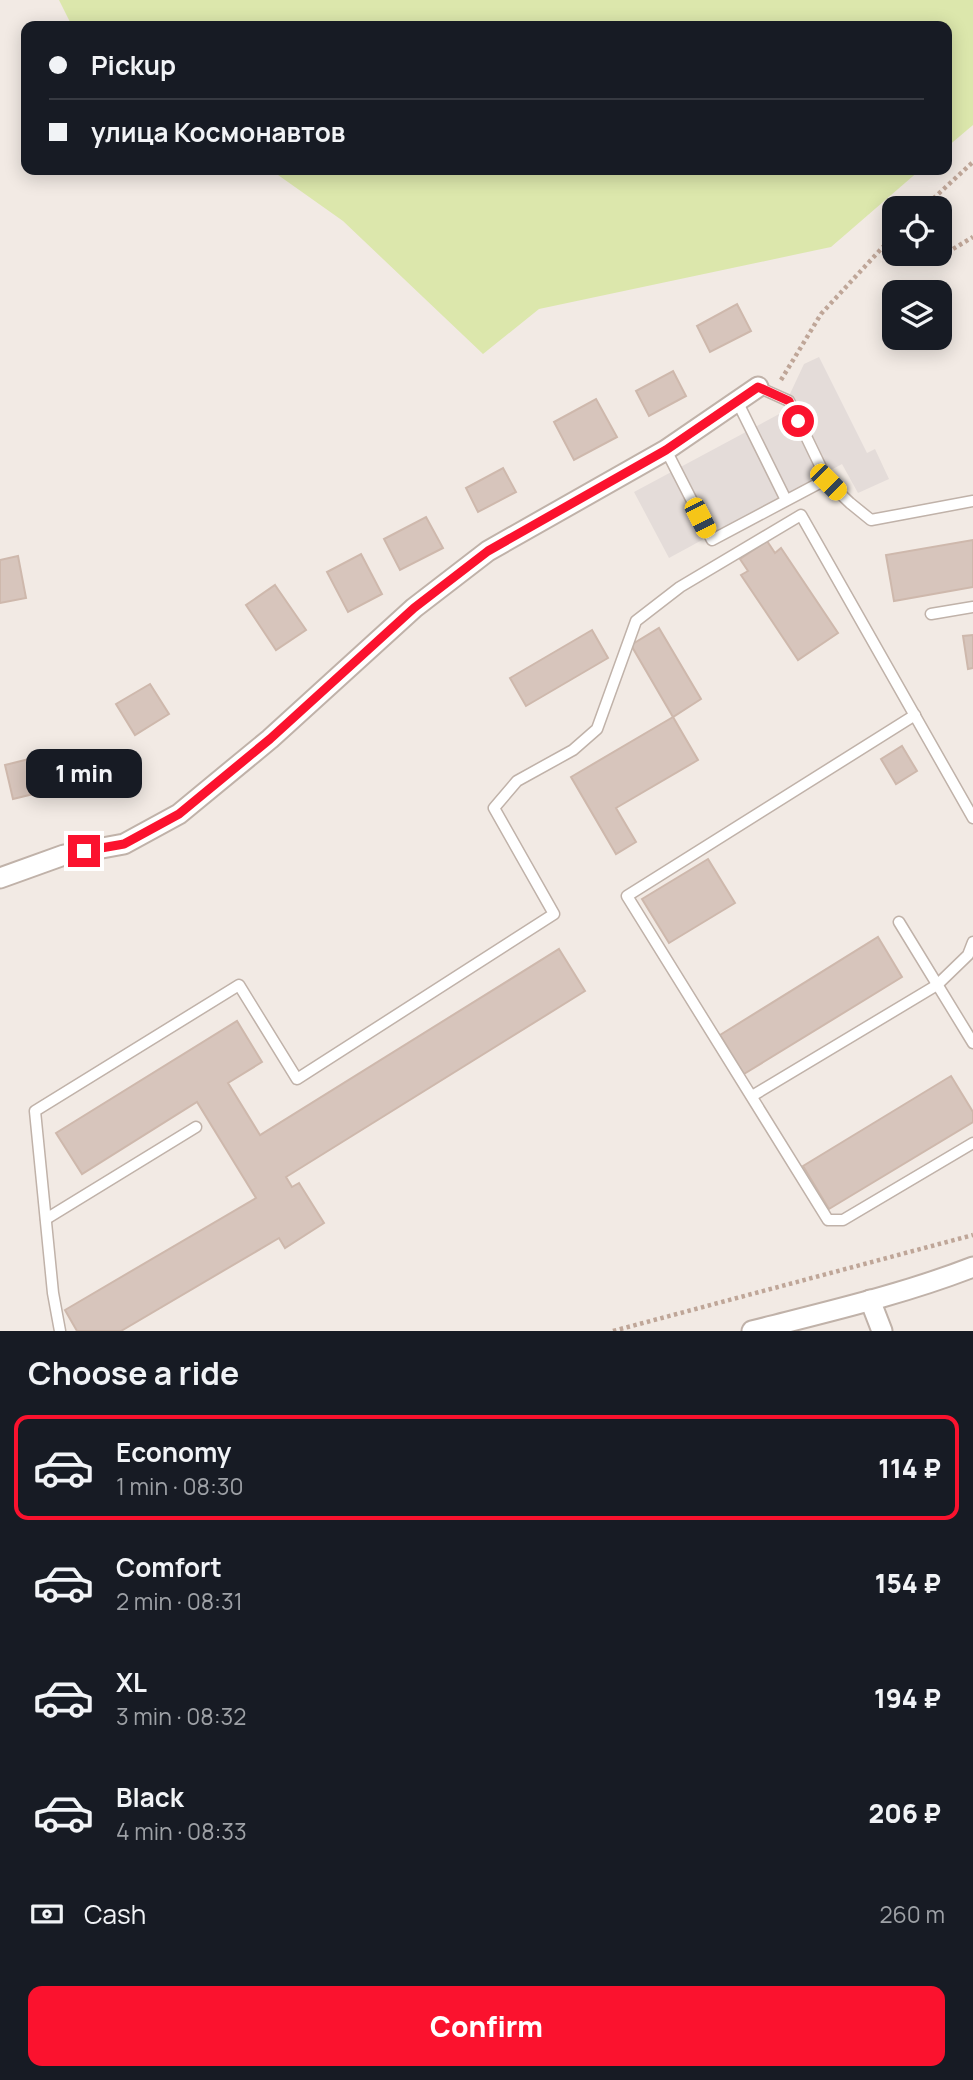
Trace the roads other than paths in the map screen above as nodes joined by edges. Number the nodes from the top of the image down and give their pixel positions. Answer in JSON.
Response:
{"nodes":[{"id":1,"x":765,"y":390,"type":"joint"},
{"id":2,"x":737,"y":401,"type":"junction"},
{"id":3,"x":666,"y":450,"type":"junction"},
{"id":4,"x":827,"y":479,"type":"junction"},
{"id":5,"x":786,"y":500,"type":"junction"},
{"id":6,"x":973,"y":501,"type":"edge"},
{"id":7,"x":973,"y":607,"type":"edge"},
{"id":8,"x":931,"y":614,"type":"dead end"},
{"id":9,"x":915,"y":715,"type":"junction"},
{"id":10,"x":973,"y":818,"type":"edge"},
{"id":11,"x":0,"y":878,"type":"edge"},
{"id":12,"x":899,"y":922,"type":"dead end"},
{"id":13,"x":973,"y":942,"type":"edge"},
{"id":14,"x":937,"y":985,"type":"junction"},
{"id":15,"x":973,"y":1043,"type":"edge"},
{"id":16,"x":752,"y":1096,"type":"junction"},
{"id":17,"x":196,"y":1127,"type":"dead end"},
{"id":18,"x":973,"y":1143,"type":"edge"},
{"id":19,"x":46,"y":1219,"type":"junction"},
{"id":20,"x":973,"y":1267,"type":"edge"},
{"id":21,"x":870,"y":1300,"type":"junction"},
{"id":22,"x":60,"y":1331,"type":"edge"},
{"id":23,"x":752,"y":1331,"type":"edge"},
{"id":24,"x":883,"y":1331,"type":"edge"}],
"edges":[{"from":1,"to":2,"type":"street"},
{"from":1,"to":4,"type":"lane"},
{"from":2,"to":3,"type":"street"},
{"from":2,"to":5,"type":"lane"},
{"from":3,"to":5,"type":"lane"},
{"from":3,"to":11,"type":"street"},
{"from":4,"to":5,"type":"lane"},
{"from":4,"to":6,"type":"lane"},
{"from":7,"to":8,"type":"lane"},
{"from":9,"to":10,"type":"lane"},
{"from":9,"to":16,"type":"lane"},
{"from":9,"to":19,"type":"lane"},
{"from":12,"to":14,"type":"lane"},
{"from":13,"to":14,"type":"lane"},
{"from":14,"to":15,"type":"lane"},
{"from":14,"to":16,"type":"lane"},
{"from":16,"to":18,"type":"lane"},
{"from":17,"to":19,"type":"lane"},
{"from":19,"to":22,"type":"lane"},
{"from":20,"to":21,"type":"street"},
{"from":21,"to":23,"type":"street"},
{"from":21,"to":24,"type":"street"}]}
